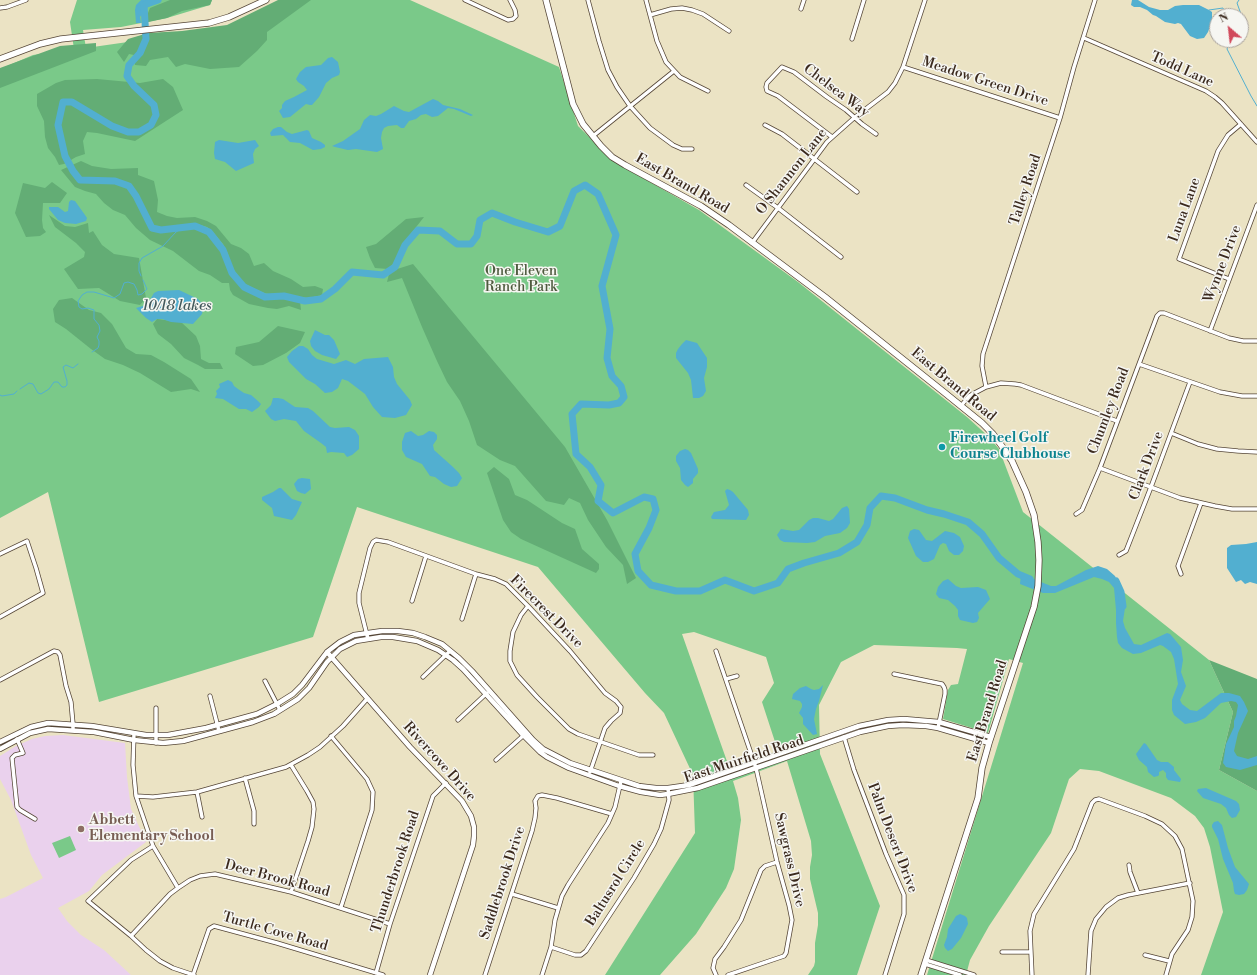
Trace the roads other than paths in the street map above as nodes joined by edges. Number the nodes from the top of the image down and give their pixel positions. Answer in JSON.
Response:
{"nodes":[{"id":1,"x":26,"y":0,"type":"edge"},
{"id":2,"x":266,"y":0,"type":"edge"},
{"id":3,"x":465,"y":0,"type":"edge"},
{"id":4,"x":510,"y":0,"type":"edge"},
{"id":5,"x":546,"y":0,"type":"edge"},
{"id":6,"x":588,"y":0,"type":"edge"},
{"id":7,"x":646,"y":0,"type":"edge"},
{"id":8,"x":804,"y":0,"type":"edge"},
{"id":9,"x":864,"y":0,"type":"edge"},
{"id":10,"x":925,"y":0,"type":"edge"},
{"id":11,"x":1095,"y":0,"type":"edge"},
{"id":12,"x":0,"y":8,"type":"edge"},
{"id":13,"x":801,"y":9,"type":"dead end"},
{"id":14,"x":650,"y":15,"type":"junction"},
{"id":15,"x":729,"y":31,"type":"dead end"},
{"id":16,"x":1084,"y":38,"type":"junction"},
{"id":17,"x":852,"y":39,"type":"dead end"},
{"id":18,"x":0,"y":59,"type":"edge"},
{"id":19,"x":903,"y":67,"type":"junction"},
{"id":20,"x":674,"y":72,"type":"junction"},
{"id":21,"x":708,"y":91,"type":"dead end"},
{"id":22,"x":630,"y":106,"type":"junction"},
{"id":23,"x":854,"y":118,"type":"junction"},
{"id":24,"x":1060,"y":118,"type":"junction"},
{"id":25,"x":1241,"y":124,"type":"junction"},
{"id":26,"x":765,"y":125,"type":"dead end"},
{"id":27,"x":876,"y":134,"type":"dead end"},
{"id":28,"x":592,"y":136,"type":"junction"},
{"id":29,"x":832,"y":137,"type":"junction"},
{"id":30,"x":1257,"y":142,"type":"edge"},
{"id":31,"x":692,"y":149,"type":"dead end"},
{"id":32,"x":814,"y":159,"type":"junction"},
{"id":33,"x":746,"y":185,"type":"dead end"},
{"id":34,"x":857,"y":192,"type":"dead end"},
{"id":35,"x":1257,"y":205,"type":"edge"},
{"id":36,"x":778,"y":208,"type":"junction"},
{"id":37,"x":752,"y":242,"type":"junction"},
{"id":38,"x":841,"y":257,"type":"dead end"},
{"id":39,"x":1229,"y":279,"type":"junction"},
{"id":40,"x":1210,"y":331,"type":"junction"},
{"id":41,"x":1257,"y":341,"type":"edge"},
{"id":42,"x":1139,"y":364,"type":"junction"},
{"id":43,"x":1190,"y":382,"type":"junction"},
{"id":44,"x":986,"y":387,"type":"junction"},
{"id":45,"x":1257,"y":396,"type":"edge"},
{"id":46,"x":961,"y":406,"type":"junction"},
{"id":47,"x":1117,"y":421,"type":"junction"},
{"id":48,"x":1171,"y":434,"type":"junction"},
{"id":49,"x":1257,"y":452,"type":"edge"},
{"id":50,"x":1100,"y":468,"type":"junction"},
{"id":51,"x":1151,"y":487,"type":"junction"},
{"id":52,"x":1201,"y":503,"type":"junction"},
{"id":53,"x":1257,"y":509,"type":"edge"},
{"id":54,"x":1076,"y":514,"type":"dead end"},
{"id":55,"x":0,"y":554,"type":"edge"},
{"id":56,"x":1119,"y":555,"type":"dead end"},
{"id":57,"x":426,"y":556,"type":"junction"},
{"id":58,"x":476,"y":574,"type":"junction"},
{"id":59,"x":1181,"y":574,"type":"dead end"},
{"id":60,"x":412,"y":601,"type":"dead end"},
{"id":61,"x":528,"y":606,"type":"junction"},
{"id":62,"x":0,"y":617,"type":"edge"},
{"id":63,"x":462,"y":619,"type":"dead end"},
{"id":64,"x":366,"y":633,"type":"junction"},
{"id":65,"x":368,"y":639,"type":"junction"},
{"id":66,"x":450,"y":650,"type":"junction"},
{"id":67,"x":716,"y":651,"type":"dead end"},
{"id":68,"x":327,"y":652,"type":"junction"},
{"id":69,"x":445,"y":655,"type":"junction"},
{"id":70,"x":332,"y":657,"type":"junction"},
{"id":71,"x":894,"y":674,"type":"dead end"},
{"id":72,"x":737,"y":676,"type":"dead end"},
{"id":73,"x":423,"y":677,"type":"dead end"},
{"id":74,"x":726,"y":679,"type":"junction"},
{"id":75,"x":0,"y":680,"type":"edge"},
{"id":76,"x":265,"y":681,"type":"dead end"},
{"id":77,"x":487,"y":692,"type":"junction"},
{"id":78,"x":210,"y":696,"type":"dead end"},
{"id":79,"x":367,"y":699,"type":"junction"},
{"id":80,"x":277,"y":704,"type":"junction"},
{"id":81,"x":156,"y":708,"type":"dead end"},
{"id":82,"x":280,"y":710,"type":"junction"},
{"id":83,"x":458,"y":720,"type":"dead end"},
{"id":84,"x":940,"y":722,"type":"junction"},
{"id":85,"x":73,"y":724,"type":"junction"},
{"id":86,"x":218,"y":725,"type":"junction"},
{"id":87,"x":938,"y":728,"type":"junction"},
{"id":88,"x":72,"y":730,"type":"junction"},
{"id":89,"x":219,"y":731,"type":"junction"},
{"id":90,"x":842,"y":732,"type":"junction"},
{"id":91,"x":134,"y":733,"type":"junction"},
{"id":92,"x":15,"y":734,"type":"junction"},
{"id":93,"x":525,"y":734,"type":"junction"},
{"id":94,"x":156,"y":736,"type":"junction"},
{"id":95,"x":331,"y":736,"type":"junction"},
{"id":96,"x":991,"y":737,"type":"junction"},
{"id":97,"x":844,"y":738,"type":"junction"},
{"id":98,"x":18,"y":740,"type":"junction"},
{"id":99,"x":134,"y":740,"type":"junction"},
{"id":100,"x":0,"y":742,"type":"edge"},
{"id":101,"x":600,"y":742,"type":"junction"},
{"id":102,"x":156,"y":743,"type":"junction"},
{"id":103,"x":989,"y":743,"type":"junction"},
{"id":104,"x":0,"y":749,"type":"edge"},
{"id":105,"x":653,"y":755,"type":"dead end"},
{"id":106,"x":496,"y":760,"type":"dead end"},
{"id":107,"x":754,"y":762,"type":"junction"},
{"id":108,"x":291,"y":765,"type":"junction"},
{"id":109,"x":756,"y":768,"type":"junction"},
{"id":110,"x":589,"y":773,"type":"junction"},
{"id":111,"x":246,"y":778,"type":"junction"},
{"id":112,"x":621,"y":781,"type":"junction"},
{"id":113,"x":446,"y":783,"type":"junction"},
{"id":114,"x":619,"y":786,"type":"junction"},
{"id":115,"x":668,"y":788,"type":"junction"},
{"id":116,"x":197,"y":792,"type":"junction"},
{"id":117,"x":668,"y":794,"type":"junction"},
{"id":118,"x":136,"y":796,"type":"junction"},
{"id":119,"x":612,"y":814,"type":"junction"},
{"id":120,"x":202,"y":816,"type":"dead end"},
{"id":121,"x":35,"y":819,"type":"dead end"},
{"id":122,"x":254,"y":824,"type":"dead end"},
{"id":123,"x":153,"y":846,"type":"junction"},
{"id":124,"x":777,"y":862,"type":"junction"},
{"id":125,"x":1129,"y":866,"type":"dead end"},
{"id":126,"x":1190,"y":883,"type":"junction"},
{"id":127,"x":178,"y":888,"type":"junction"},
{"id":128,"x":291,"y":892,"type":"junction"},
{"id":129,"x":1138,"y":892,"type":"junction"},
{"id":130,"x":512,"y":894,"type":"junction"},
{"id":131,"x":341,"y":907,"type":"junction"},
{"id":132,"x":558,"y":908,"type":"junction"},
{"id":133,"x":390,"y":924,"type":"junction"},
{"id":134,"x":131,"y":936,"type":"junction"},
{"id":135,"x":551,"y":947,"type":"junction"},
{"id":136,"x":1002,"y":952,"type":"dead end"},
{"id":137,"x":1030,"y":952,"type":"junction"},
{"id":138,"x":1145,"y":955,"type":"dead end"},
{"id":139,"x":1169,"y":961,"type":"junction"},
{"id":140,"x":925,"y":962,"type":"junction"},
{"id":141,"x":376,"y":973,"type":"junction"},
{"id":142,"x":194,"y":975,"type":"edge"},
{"id":143,"x":383,"y":975,"type":"edge"},
{"id":144,"x":430,"y":975,"type":"edge"},
{"id":145,"x":485,"y":975,"type":"edge"},
{"id":146,"x":542,"y":975,"type":"edge"},
{"id":147,"x":716,"y":975,"type":"edge"},
{"id":148,"x":728,"y":975,"type":"edge"},
{"id":149,"x":885,"y":975,"type":"edge"},
{"id":150,"x":921,"y":975,"type":"edge"},
{"id":151,"x":960,"y":975,"type":"edge"},
{"id":152,"x":974,"y":975,"type":"edge"},
{"id":153,"x":1032,"y":975,"type":"edge"},
{"id":154,"x":1088,"y":975,"type":"edge"},
{"id":155,"x":1166,"y":975,"type":"edge"}],
"edges":[{"from":1,"to":12,"type":"street"},
{"from":2,"to":18,"type":"main road"},
{"from":3,"to":4,"type":"street"},
{"from":5,"to":28,"type":"main road","name":"East Brand Road"},
{"from":6,"to":22,"type":"street"},
{"from":7,"to":14,"type":"street"},
{"from":8,"to":13,"type":"street"},
{"from":9,"to":17,"type":"street"},
{"from":10,"to":19,"type":"street","name":"O Shannon Lane"},
{"from":11,"to":16,"type":"street","name":"Talley Road"},
{"from":14,"to":15,"type":"street"},
{"from":14,"to":20,"type":"street"},
{"from":16,"to":24,"type":"street","name":"Talley Road"},
{"from":16,"to":25,"type":"street","name":"Todd Lane"},
{"from":19,"to":23,"type":"street","name":"O Shannon Lane"},
{"from":19,"to":24,"type":"street","name":"Meadow Green Drive"},
{"from":20,"to":21,"type":"street"},
{"from":20,"to":22,"type":"street"},
{"from":22,"to":28,"type":"street"},
{"from":22,"to":31,"type":"street"},
{"from":23,"to":27,"type":"street","name":"Chelsea Way"},
{"from":23,"to":29,"type":"street","name":"O Shannon Lane"},
{"from":23,"to":29,"type":"street","name":"Chelsea Way"},
{"from":24,"to":44,"type":"street","name":"Talley Road"},
{"from":25,"to":30,"type":"street","name":"Todd Lane"},
{"from":25,"to":39,"type":"street","name":"Luna Lane"},
{"from":26,"to":32,"type":"street"},
{"from":28,"to":37,"type":"main road","name":"East Brand Road"},
{"from":29,"to":32,"type":"street","name":"O Shannon Lane"},
{"from":32,"to":34,"type":"street"},
{"from":32,"to":36,"type":"street","name":"O Shannon Lane"},
{"from":33,"to":36,"type":"street"},
{"from":35,"to":39,"type":"street","name":"Wynne Drive"},
{"from":36,"to":37,"type":"street","name":"O Shannon Lane"},
{"from":36,"to":38,"type":"street"},
{"from":37,"to":46,"type":"main road","name":"East Brand Road"},
{"from":39,"to":40,"type":"street","name":"Wynne Drive"},
{"from":40,"to":41,"type":"street"},
{"from":40,"to":42,"type":"street","name":"Chumley Road"},
{"from":42,"to":43,"type":"street"},
{"from":42,"to":47,"type":"street","name":"Chumley Road"},
{"from":43,"to":45,"type":"street"},
{"from":43,"to":48,"type":"street","name":"Clark Drive"},
{"from":44,"to":46,"type":"street"},
{"from":44,"to":47,"type":"street"},
{"from":46,"to":96,"type":"main road","name":"East Brand Road"},
{"from":47,"to":50,"type":"street","name":"Chumley Road"},
{"from":48,"to":49,"type":"street"},
{"from":48,"to":51,"type":"street","name":"Clark Drive"},
{"from":50,"to":51,"type":"street"},
{"from":50,"to":54,"type":"street","name":"Chumley Road"},
{"from":51,"to":52,"type":"street"},
{"from":51,"to":56,"type":"street","name":"Clark Drive"},
{"from":52,"to":53,"type":"street"},
{"from":52,"to":59,"type":"street"},
{"from":55,"to":62,"type":"street"},
{"from":57,"to":58,"type":"street","name":"Firecrest Drive"},
{"from":57,"to":60,"type":"street"},
{"from":57,"to":64,"type":"street","name":"Firecrest Drive"},
{"from":58,"to":61,"type":"street","name":"Firecrest Drive"},
{"from":58,"to":63,"type":"street"},
{"from":61,"to":101,"type":"street","name":"Firecrest Drive"},
{"from":61,"to":101,"type":"street"},
{"from":64,"to":65,"type":"street"},
{"from":64,"to":66,"type":"street"},
{"from":64,"to":68,"type":"street"},
{"from":65,"to":69,"type":"street"},
{"from":65,"to":70,"type":"street"},
{"from":66,"to":69,"type":"street"},
{"from":66,"to":77,"type":"street"},
{"from":67,"to":74,"type":"street","name":"Sawgrass Drive"},
{"from":68,"to":70,"type":"street","name":"Rivercove Drive"},
{"from":68,"to":80,"type":"street"},
{"from":69,"to":73,"type":"street"},
{"from":69,"to":77,"type":"street"},
{"from":70,"to":79,"type":"street","name":"Rivercove Drive"},
{"from":70,"to":82,"type":"street"},
{"from":71,"to":84,"type":"street"},
{"from":72,"to":74,"type":"street"},
{"from":74,"to":107,"type":"street","name":"Sawgrass Drive"},
{"from":75,"to":85,"type":"street"},
{"from":76,"to":80,"type":"street"},
{"from":77,"to":83,"type":"street"},
{"from":77,"to":93,"type":"street"},
{"from":78,"to":86,"type":"street"},
{"from":79,"to":95,"type":"street"},
{"from":79,"to":113,"type":"street","name":"Rivercove Drive"},
{"from":80,"to":82,"type":"street"},
{"from":80,"to":86,"type":"street"},
{"from":81,"to":94,"type":"street"},
{"from":82,"to":89,"type":"street"},
{"from":84,"to":87,"type":"street"},
{"from":84,"to":90,"type":"street","name":"East Muirfield Road"},
{"from":84,"to":96,"type":"street","name":"East Muirfield Road"},
{"from":85,"to":88,"type":"street"},
{"from":85,"to":91,"type":"street"},
{"from":85,"to":92,"type":"street"},
{"from":86,"to":89,"type":"street"},
{"from":86,"to":94,"type":"street"},
{"from":87,"to":97,"type":"street","name":"East Muirfield Road"},
{"from":87,"to":103,"type":"street","name":"East Muirfield Road"},
{"from":88,"to":98,"type":"street"},
{"from":88,"to":99,"type":"street"},
{"from":89,"to":102,"type":"street"},
{"from":90,"to":97,"type":"street","name":"Palm Desert Drive"},
{"from":90,"to":107,"type":"street","name":"East Muirfield Road"},
{"from":91,"to":94,"type":"street"},
{"from":91,"to":99,"type":"street"},
{"from":92,"to":98,"type":"street"},
{"from":92,"to":100,"type":"street"},
{"from":93,"to":106,"type":"street"},
{"from":93,"to":110,"type":"street"},
{"from":94,"to":102,"type":"street"},
{"from":95,"to":108,"type":"street"},
{"from":95,"to":131,"type":"street"},
{"from":96,"to":103,"type":"main road","name":"East Brand Road"},
{"from":97,"to":109,"type":"street","name":"East Muirfield Road"},
{"from":97,"to":149,"type":"street","name":"Palm Desert Drive"},
{"from":98,"to":104,"type":"street"},
{"from":98,"to":121,"type":"street"},
{"from":99,"to":102,"type":"street"},
{"from":99,"to":118,"type":"street"},
{"from":101,"to":105,"type":"street"},
{"from":101,"to":110,"type":"street"},
{"from":103,"to":140,"type":"main road","name":"East Brand Road"},
{"from":107,"to":109,"type":"street","name":"Sawgrass Drive"},
{"from":107,"to":115,"type":"street","name":"East Muirfield Road"},
{"from":108,"to":111,"type":"street"},
{"from":108,"to":128,"type":"street"},
{"from":109,"to":117,"type":"street","name":"East Muirfield Road"},
{"from":109,"to":124,"type":"street","name":"Sawgrass Drive"},
{"from":110,"to":112,"type":"street","name":"East Muirfield Road"},
{"from":110,"to":114,"type":"street","name":"East Muirfield Road"},
{"from":111,"to":116,"type":"street"},
{"from":111,"to":122,"type":"street"},
{"from":112,"to":114,"type":"street"},
{"from":112,"to":115,"type":"street","name":"East Muirfield Road"},
{"from":113,"to":133,"type":"street","name":"Thunderbrook Road"},
{"from":113,"to":144,"type":"street","name":"Rivercove Drive"},
{"from":114,"to":117,"type":"street","name":"East Muirfield Road"},
{"from":114,"to":119,"type":"street"},
{"from":115,"to":117,"type":"street","name":"Baltusrol Circle"},
{"from":116,"to":118,"type":"street"},
{"from":116,"to":120,"type":"street"},
{"from":117,"to":135,"type":"street","name":"Baltusrol Circle"},
{"from":118,"to":123,"type":"street"},
{"from":119,"to":130,"type":"street","name":"Saddlebrook Drive"},
{"from":119,"to":132,"type":"street"},
{"from":123,"to":127,"type":"street"},
{"from":123,"to":134,"type":"street"},
{"from":124,"to":147,"type":"street"},
{"from":124,"to":148,"type":"street","name":"Sawgrass Drive"},
{"from":125,"to":129,"type":"street"},
{"from":126,"to":129,"type":"street"},
{"from":126,"to":137,"type":"street"},
{"from":126,"to":139,"type":"street"},
{"from":127,"to":128,"type":"street","name":"Deer Brook Road"},
{"from":127,"to":134,"type":"street","name":"Deer Brook Road"},
{"from":128,"to":131,"type":"street","name":"Deer Brook Road"},
{"from":129,"to":154,"type":"street"},
{"from":130,"to":132,"type":"street"},
{"from":130,"to":145,"type":"street","name":"Saddlebrook Drive"},
{"from":131,"to":133,"type":"street","name":"Deer Brook Road"},
{"from":132,"to":135,"type":"street"},
{"from":133,"to":141,"type":"street","name":"Thunderbrook Road"},
{"from":134,"to":142,"type":"street"},
{"from":135,"to":146,"type":"street"},
{"from":136,"to":137,"type":"street"},
{"from":137,"to":153,"type":"street"},
{"from":138,"to":139,"type":"street"},
{"from":139,"to":155,"type":"street"},
{"from":140,"to":150,"type":"main road","name":"East Brand Road"},
{"from":140,"to":151,"type":"street"},
{"from":140,"to":152,"type":"street"},
{"from":141,"to":142,"type":"street","name":"Turtle Cove Road"},
{"from":141,"to":143,"type":"street","name":"Turtle Cove Road"}]}
